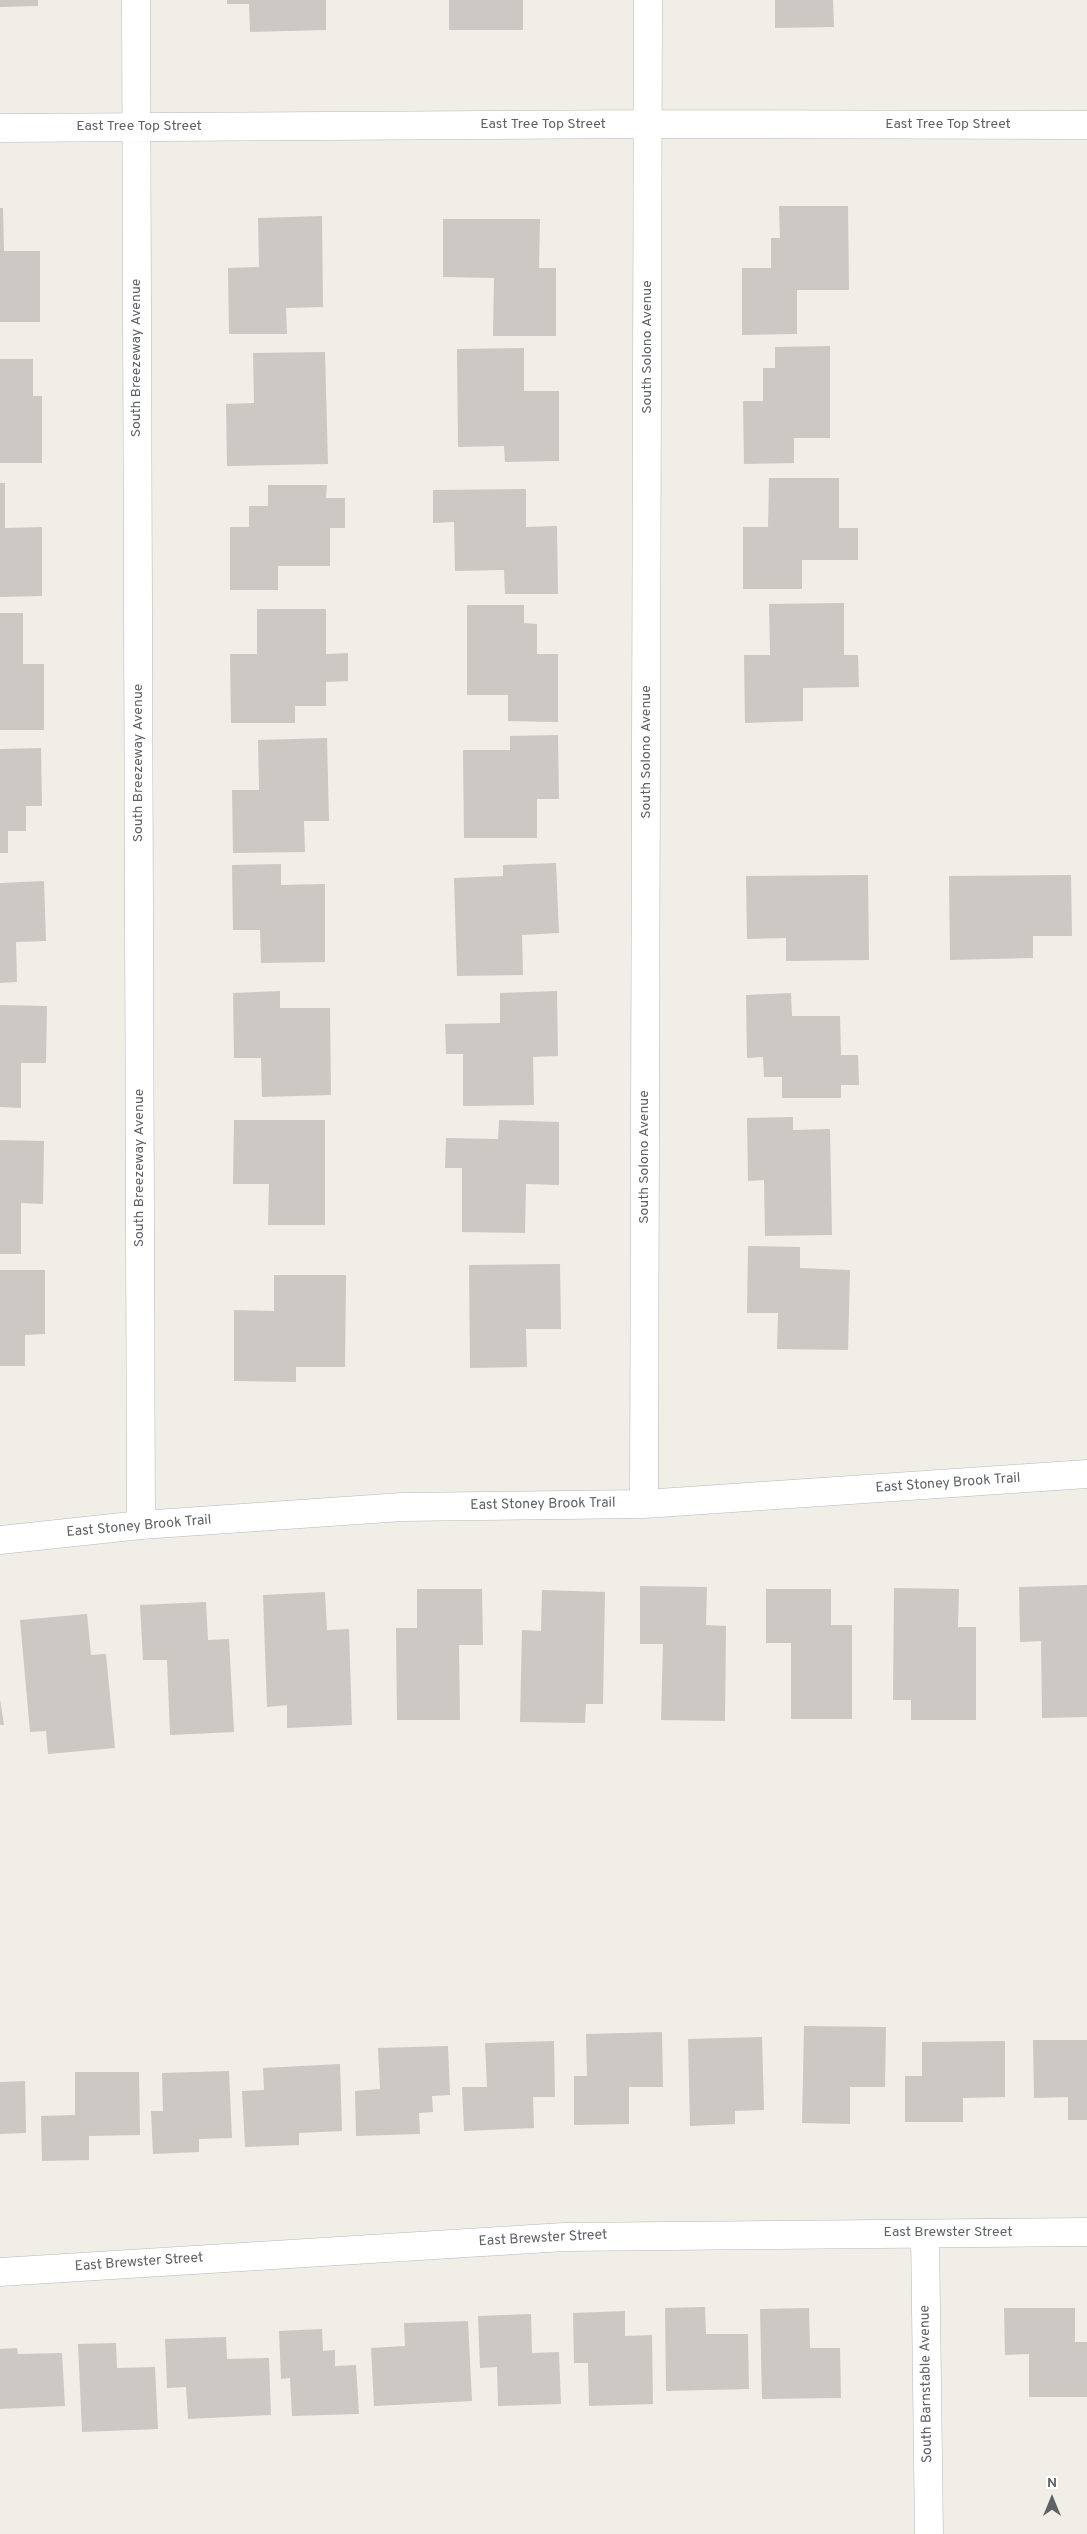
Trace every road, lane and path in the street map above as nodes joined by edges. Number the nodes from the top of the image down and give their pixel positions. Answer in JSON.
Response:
{"nodes":[{"id":1,"x":136,"y":0,"type":"edge"},
{"id":2,"x":648,"y":0,"type":"edge"},
{"id":3,"x":649,"y":124,"type":"junction"},
{"id":4,"x":1087,"y":125,"type":"edge"},
{"id":5,"x":0,"y":128,"type":"edge"},
{"id":6,"x":137,"y":128,"type":"junction"},
{"id":7,"x":1087,"y":1474,"type":"edge"},
{"id":8,"x":644,"y":1504,"type":"junction"},
{"id":9,"x":141,"y":1525,"type":"junction"},
{"id":10,"x":0,"y":1540,"type":"edge"},
{"id":11,"x":1087,"y":2232,"type":"edge"},
{"id":12,"x":925,"y":2234,"type":"junction"},
{"id":13,"x":0,"y":2272,"type":"edge"},
{"id":14,"x":929,"y":2534,"type":"edge"}],
"edges":[{"from":1,"to":6,"type":"street","name":"South Breezeway Avenue"},
{"from":2,"to":3,"type":"street","name":"South Solono Avenue"},
{"from":3,"to":4,"type":"street","name":"East Tree Top Street"},
{"from":3,"to":6,"type":"street","name":"East Tree Top Street"},
{"from":3,"to":8,"type":"street","name":"South Solono Avenue"},
{"from":5,"to":6,"type":"street","name":"East Tree Top Street"},
{"from":6,"to":9,"type":"street","name":"South Breezeway Avenue"},
{"from":7,"to":8,"type":"street","name":"East Stoney Brook Trail"},
{"from":8,"to":9,"type":"street","name":"East Stoney Brook Trail"},
{"from":9,"to":10,"type":"street","name":"East Stoney Brook Trail"},
{"from":11,"to":12,"type":"street","name":"East Brewster Street"},
{"from":12,"to":13,"type":"street","name":"East Brewster Street"},
{"from":12,"to":14,"type":"street","name":"South Barnstable Avenue"}]}
